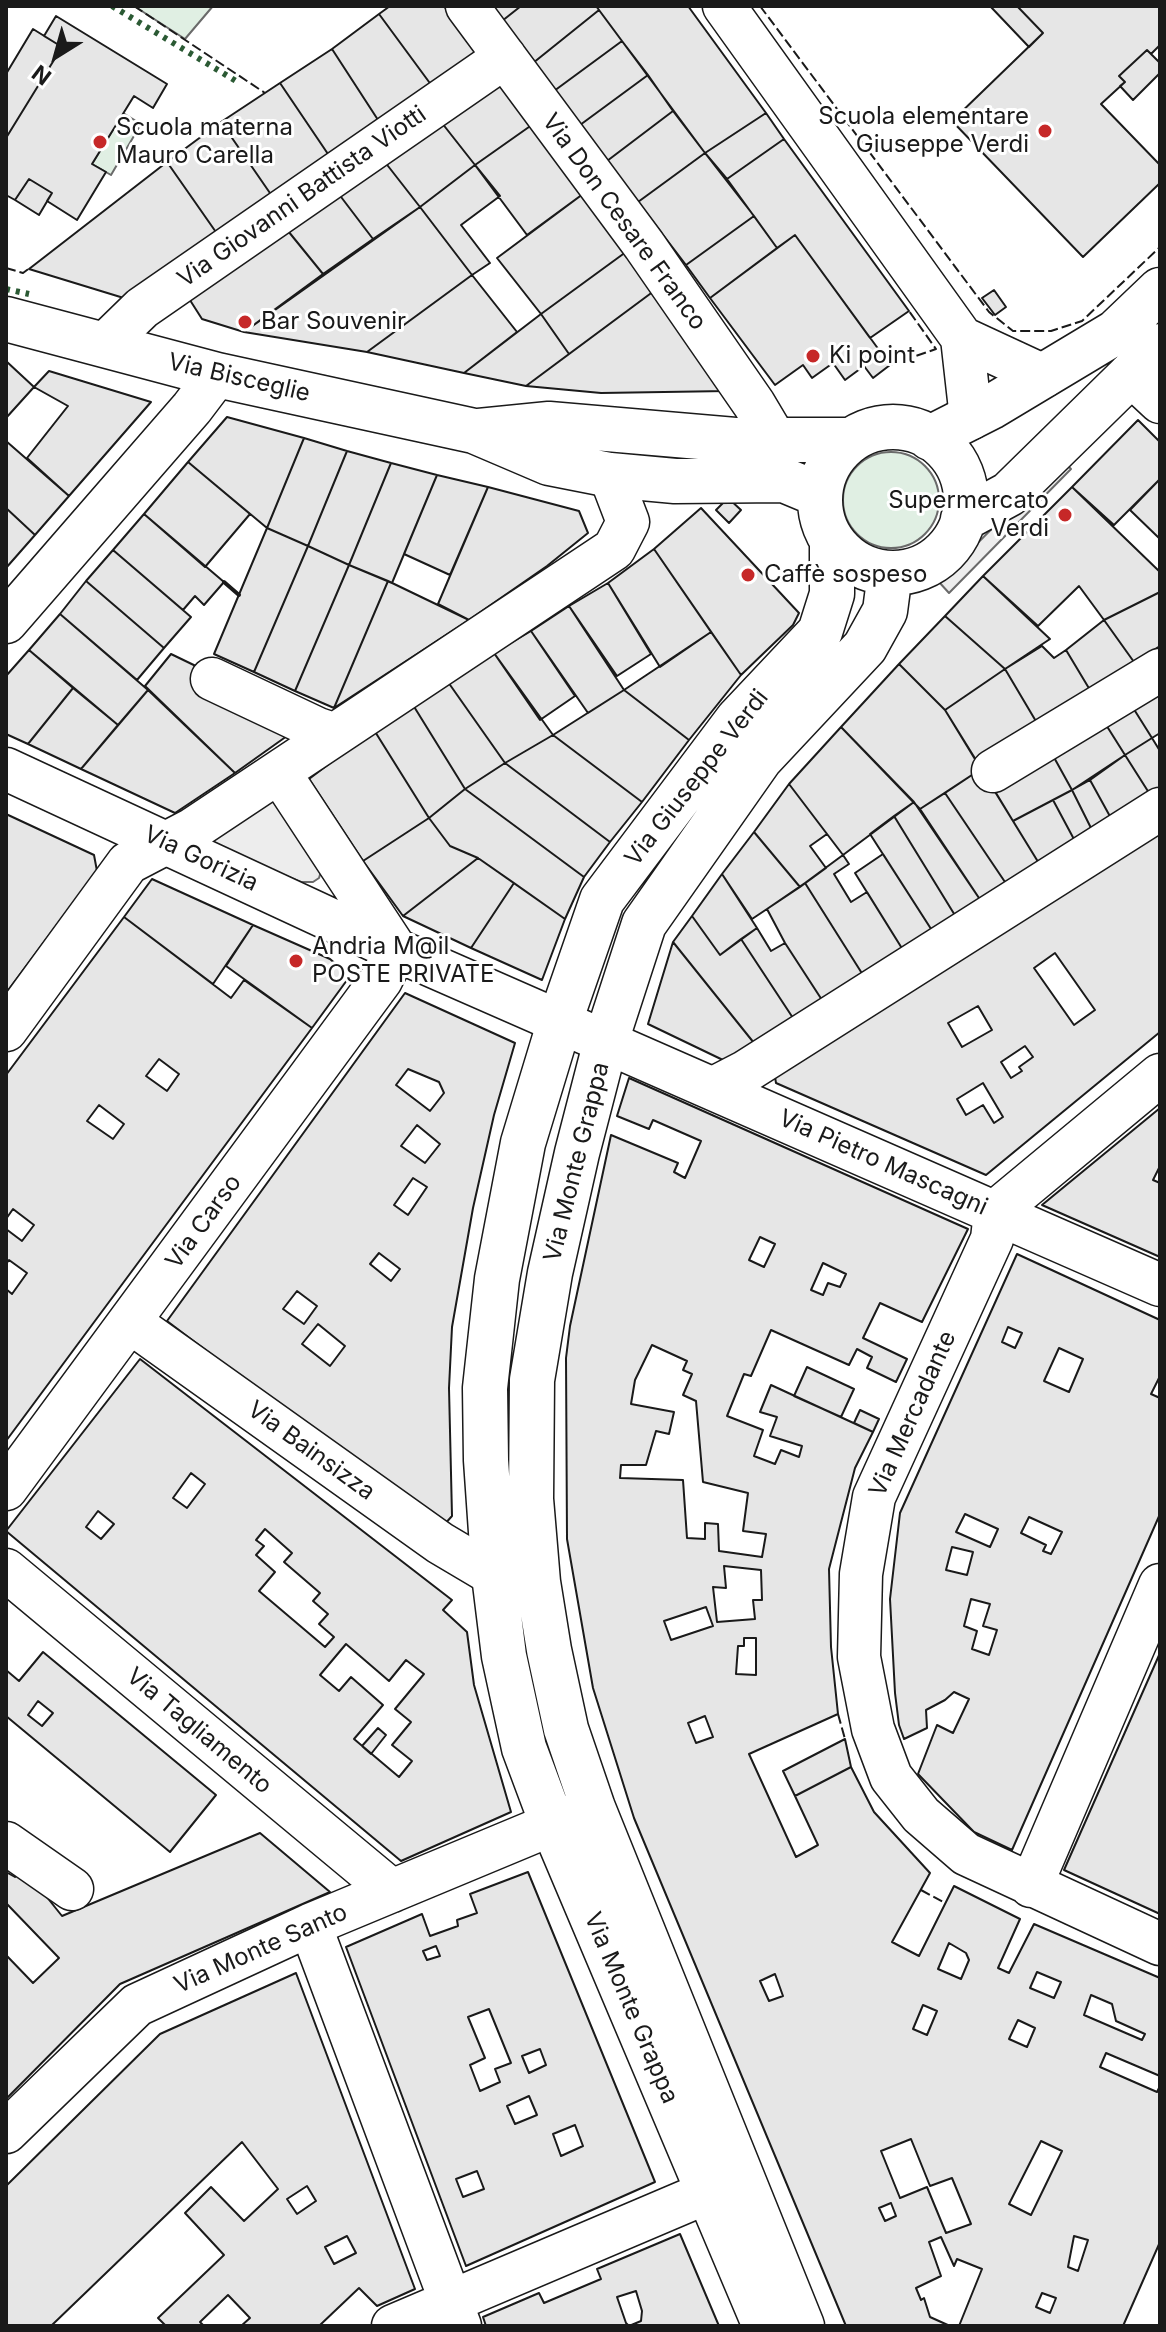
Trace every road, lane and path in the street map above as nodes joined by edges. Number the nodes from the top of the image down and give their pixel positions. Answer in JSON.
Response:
{"nodes":[{"id":1,"x":467,"y":6,"type":"edge"},
{"id":2,"x":724,"y":6,"type":"edge"},
{"id":3,"x":505,"y":57,"type":"junction"},
{"id":4,"x":1160,"y":290,"type":"edge"},
{"id":5,"x":6,"y":319,"type":"edge"},
{"id":6,"x":962,"y":338,"type":"junction"},
{"id":7,"x":105,"y":344,"type":"junction"},
{"id":8,"x":1150,"y":374,"type":"edge"},
{"id":9,"x":217,"y":375,"type":"junction"},
{"id":10,"x":1044,"y":376,"type":"junction"},
{"id":11,"x":971,"y":418,"type":"junction"},
{"id":12,"x":474,"y":431,"type":"junction"},
{"id":13,"x":930,"y":438,"type":"junction"},
{"id":14,"x":851,"y":440,"type":"junction"},
{"id":15,"x":776,"y":441,"type":"junction"},
{"id":16,"x":610,"y":475,"type":"junction"},
{"id":17,"x":820,"y":495,"type":"junction"},
{"id":18,"x":963,"y":519,"type":"junction"},
{"id":19,"x":832,"y":541,"type":"junction"},
{"id":20,"x":890,"y":573,"type":"junction"},
{"id":21,"x":6,"y":622,"type":"edge"},
{"id":22,"x":1160,"y":670,"type":"edge"},
{"id":23,"x":212,"y":679,"type":"dead end"},
{"id":24,"x":333,"y":734,"type":"junction"},
{"id":25,"x":6,"y":769,"type":"edge"},
{"id":26,"x":993,"y":771,"type":"dead end"},
{"id":27,"x":279,"y":772,"type":"junction"},
{"id":28,"x":1160,"y":809,"type":"edge"},
{"id":29,"x":167,"y":843,"type":"junction"},
{"id":30,"x":396,"y":950,"type":"junction"},
{"id":31,"x":560,"y":1021,"type":"junction"},
{"id":32,"x":6,"y":1030,"type":"edge"},
{"id":33,"x":606,"y":1041,"type":"junction"},
{"id":34,"x":1160,"y":1075,"type":"edge"},
{"id":35,"x":714,"y":1088,"type":"junction"},
{"id":36,"x":995,"y":1212,"type":"junction"},
{"id":37,"x":1160,"y":1285,"type":"edge"},
{"id":38,"x":130,"y":1322,"type":"junction"},
{"id":39,"x":6,"y":1489,"type":"edge"},
{"id":40,"x":6,"y":1570,"type":"edge"},
{"id":41,"x":494,"y":1575,"type":"junction"},
{"id":42,"x":1160,"y":1585,"type":"edge"},
{"id":43,"x":593,"y":1808,"type":"junction"},
{"id":44,"x":552,"y":1823,"type":"junction"},
{"id":45,"x":6,"y":1843,"type":"edge"},
{"id":46,"x":1031,"y":1886,"type":"junction"},
{"id":47,"x":72,"y":1889,"type":"dead end"},
{"id":48,"x":392,"y":1891,"type":"junction"},
{"id":49,"x":310,"y":1925,"type":"junction"},
{"id":50,"x":1160,"y":1944,"type":"edge"},
{"id":51,"x":6,"y":2132,"type":"edge"},
{"id":52,"x":725,"y":2185,"type":"junction"},
{"id":53,"x":456,"y":2313,"type":"edge"},
{"id":54,"x":393,"y":2326,"type":"edge"},
{"id":55,"x":765,"y":2326,"type":"edge"},
{"id":56,"x":802,"y":2326,"type":"edge"}],
"edges":[{"from":1,"to":3,"type":"street","name":"Via Don Cesare Franco"},
{"from":2,"to":6,"type":"street"},
{"from":3,"to":7,"type":"street","name":"Via Giovanni Battista Viotti"},
{"from":3,"to":15,"type":"street","name":"Via Don Cesare Franco"},
{"from":4,"to":10,"type":"main road"},
{"from":5,"to":7,"type":"main road","name":"Via Bisceglie"},
{"from":6,"to":10,"type":"street"},
{"from":6,"to":11,"type":"street"},
{"from":7,"to":9,"type":"main road","name":"Via Bisceglie"},
{"from":8,"to":18,"type":"main road"},
{"from":9,"to":12,"type":"main road","name":"Via Bisceglie"},
{"from":9,"to":21,"type":"street"},
{"from":10,"to":11,"type":"main road"},
{"from":11,"to":13,"type":"main road"},
{"from":12,"to":15,"type":"main road","name":"Via Bisceglie"},
{"from":12,"to":16,"type":"main road","name":"Via Bisceglie"},
{"from":13,"to":14,"type":"main road"},
{"from":13,"to":18,"type":"main road"},
{"from":14,"to":15,"type":"main road","name":"Via Bisceglie"},
{"from":14,"to":17,"type":"main road"},
{"from":16,"to":17,"type":"main road","name":"Via Bisceglie"},
{"from":16,"to":24,"type":"street"},
{"from":17,"to":19,"type":"main road","name":"Via Giuseppe Verdi"},
{"from":18,"to":20,"type":"main road"},
{"from":19,"to":20,"type":"main road"},
{"from":19,"to":31,"type":"main road","name":"Via Giuseppe Verdi"},
{"from":20,"to":33,"type":"main road","name":"Via Giuseppe Verdi"},
{"from":22,"to":26,"type":"street"},
{"from":23,"to":24,"type":"street"},
{"from":24,"to":27,"type":"street"},
{"from":25,"to":29,"type":"street","name":"Via Gorizia"},
{"from":27,"to":29,"type":"street"},
{"from":27,"to":30,"type":"street"},
{"from":28,"to":35,"type":"street"},
{"from":29,"to":30,"type":"street","name":"Via Gorizia"},
{"from":29,"to":32,"type":"street"},
{"from":30,"to":31,"type":"street","name":"Via Gorizia"},
{"from":30,"to":38,"type":"street","name":"Via Carso"},
{"from":31,"to":33,"type":"street","name":"Via Monte Grappa"},
{"from":31,"to":41,"type":"main road","name":"Via Monte Grappa"},
{"from":33,"to":35,"type":"street","name":"Via Pietro Mascagni"},
{"from":33,"to":43,"type":"main road","name":"Via Monte Grappa"},
{"from":34,"to":36,"type":"street"},
{"from":35,"to":36,"type":"street","name":"Via Pietro Mascagni"},
{"from":36,"to":37,"type":"street","name":"Via Pietro Mascagni"},
{"from":36,"to":46,"type":"street","name":"Via Mercadante"},
{"from":38,"to":39,"type":"street","name":"Via Carso"},
{"from":38,"to":41,"type":"street","name":"Via Bainsizza"},
{"from":40,"to":48,"type":"street","name":"Via Tagliamento"},
{"from":41,"to":44,"type":"main road","name":"Via Monte Grappa"},
{"from":42,"to":46,"type":"street"},
{"from":43,"to":44,"type":"street"},
{"from":43,"to":52,"type":"main road","name":"Via Monte Grappa"},
{"from":44,"to":48,"type":"street","name":"Via Monte Santo"},
{"from":44,"to":52,"type":"main road","name":"Via Monte Grappa"},
{"from":45,"to":47,"type":"street"},
{"from":46,"to":50,"type":"street","name":"Via Mercadante"},
{"from":48,"to":49,"type":"street","name":"Via Monte Santo"},
{"from":49,"to":51,"type":"street","name":"Via Monte Santo"},
{"from":49,"to":53,"type":"street"},
{"from":52,"to":53,"type":"street"},
{"from":52,"to":55,"type":"main road","name":"Via Monte Grappa"},
{"from":52,"to":56,"type":"main road","name":"Via Monte Grappa"},
{"from":53,"to":54,"type":"street"}]}
